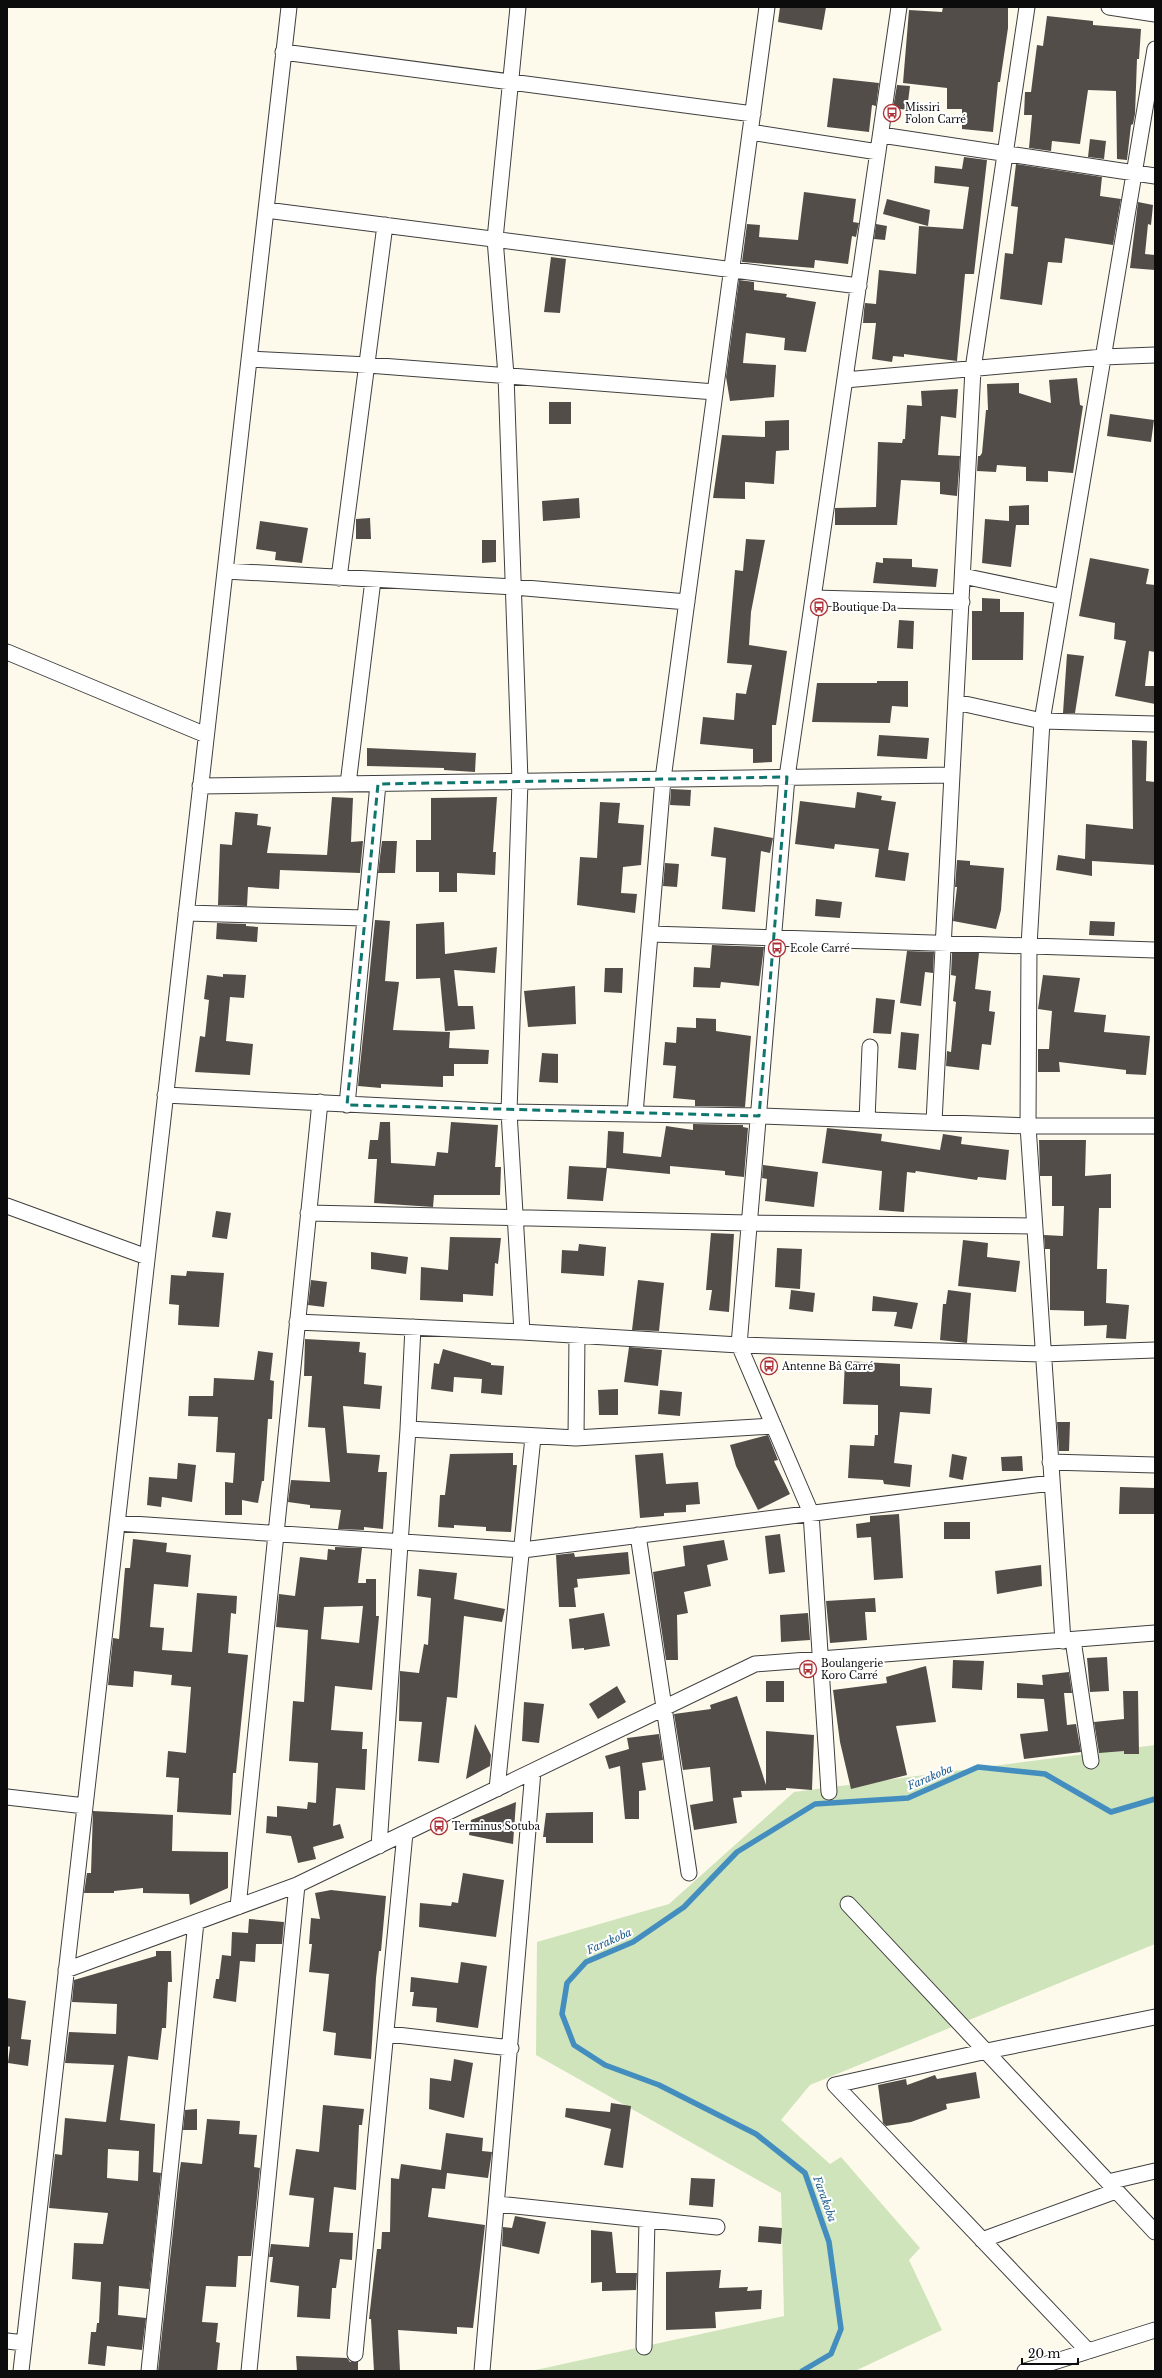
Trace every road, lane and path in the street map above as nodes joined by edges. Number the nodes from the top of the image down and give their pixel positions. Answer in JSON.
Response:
{"nodes":[{"id":1,"x":289,"y":7,"type":"edge"},
{"id":2,"x":518,"y":7,"type":"edge"},
{"id":3,"x":767,"y":7,"type":"edge"},
{"id":4,"x":899,"y":7,"type":"edge"},
{"id":5,"x":1026,"y":7,"type":"edge"},
{"id":6,"x":1109,"y":7,"type":"edge"},
{"id":7,"x":1155,"y":14,"type":"edge"},
{"id":8,"x":1155,"y":49,"type":"edge"},
{"id":9,"x":284,"y":52,"type":"junction"},
{"id":10,"x":510,"y":82,"type":"junction"},
{"id":11,"x":753,"y":114,"type":"junction"},
{"id":12,"x":750,"y":132,"type":"junction"},
{"id":13,"x":881,"y":135,"type":"junction"},
{"id":14,"x":878,"y":152,"type":"junction"},
{"id":15,"x":1005,"y":153,"type":"junction"},
{"id":16,"x":1134,"y":173,"type":"junction"},
{"id":17,"x":1155,"y":176,"type":"edge"},
{"id":18,"x":266,"y":210,"type":"junction"},
{"id":19,"x":385,"y":225,"type":"junction"},
{"id":20,"x":495,"y":240,"type":"junction"},
{"id":21,"x":732,"y":270,"type":"junction"},
{"id":22,"x":859,"y":286,"type":"junction"},
{"id":23,"x":1155,"y":355,"type":"edge"},
{"id":24,"x":1103,"y":357,"type":"junction"},
{"id":25,"x":249,"y":359,"type":"junction"},
{"id":26,"x":368,"y":365,"type":"junction"},
{"id":27,"x":973,"y":369,"type":"junction"},
{"id":28,"x":506,"y":375,"type":"junction"},
{"id":29,"x":845,"y":380,"type":"junction"},
{"id":30,"x":715,"y":392,"type":"junction"},
{"id":31,"x":225,"y":571,"type":"junction"},
{"id":32,"x":963,"y":576,"type":"junction"},
{"id":33,"x":339,"y":578,"type":"junction"},
{"id":34,"x":373,"y":580,"type":"junction"},
{"id":35,"x":514,"y":587,"type":"junction"},
{"id":36,"x":1063,"y":597,"type":"junction"},
{"id":37,"x":814,"y":598,"type":"junction"},
{"id":38,"x":687,"y":602,"type":"junction"},
{"id":39,"x":962,"y":602,"type":"junction"},
{"id":40,"x":7,"y":652,"type":"edge"},
{"id":41,"x":956,"y":702,"type":"junction"},
{"id":42,"x":1042,"y":721,"type":"junction"},
{"id":43,"x":1155,"y":724,"type":"edge"},
{"id":44,"x":206,"y":735,"type":"junction"},
{"id":45,"x":952,"y":775,"type":"junction"},
{"id":46,"x":787,"y":778,"type":"junction"},
{"id":47,"x":663,"y":779,"type":"junction"},
{"id":48,"x":520,"y":782,"type":"junction"},
{"id":49,"x":348,"y":784,"type":"junction"},
{"id":50,"x":378,"y":784,"type":"junction"},
{"id":51,"x":200,"y":786,"type":"junction"},
{"id":52,"x":186,"y":913,"type":"junction"},
{"id":53,"x":365,"y":918,"type":"junction"},
{"id":54,"x":650,"y":934,"type":"junction"},
{"id":55,"x":773,"y":938,"type":"junction"},
{"id":56,"x":944,"y":943,"type":"junction"},
{"id":57,"x":1029,"y":946,"type":"junction"},
{"id":58,"x":1155,"y":950,"type":"edge"},
{"id":59,"x":870,"y":1047,"type":"dead end"},
{"id":60,"x":165,"y":1095,"type":"junction"},
{"id":61,"x":320,"y":1102,"type":"junction"},
{"id":62,"x":347,"y":1105,"type":"junction"},
{"id":63,"x":509,"y":1112,"type":"junction"},
{"id":64,"x":635,"y":1114,"type":"junction"},
{"id":65,"x":759,"y":1116,"type":"junction"},
{"id":66,"x":868,"y":1120,"type":"junction"},
{"id":67,"x":934,"y":1122,"type":"junction"},
{"id":68,"x":1028,"y":1126,"type":"junction"},
{"id":69,"x":1155,"y":1126,"type":"edge"},
{"id":70,"x":7,"y":1206,"type":"edge"},
{"id":71,"x":308,"y":1213,"type":"junction"},
{"id":72,"x":516,"y":1217,"type":"junction"},
{"id":73,"x":750,"y":1223,"type":"junction"},
{"id":74,"x":1033,"y":1226,"type":"junction"},
{"id":75,"x":147,"y":1257,"type":"junction"},
{"id":76,"x":297,"y":1322,"type":"junction"},
{"id":77,"x":413,"y":1327,"type":"junction"},
{"id":78,"x":522,"y":1332,"type":"junction"},
{"id":79,"x":577,"y":1335,"type":"junction"},
{"id":80,"x":739,"y":1345,"type":"junction"},
{"id":81,"x":1155,"y":1350,"type":"edge"},
{"id":82,"x":1042,"y":1354,"type":"junction"},
{"id":83,"x":774,"y":1426,"type":"junction"},
{"id":84,"x":408,"y":1429,"type":"junction"},
{"id":85,"x":533,"y":1437,"type":"junction"},
{"id":86,"x":576,"y":1438,"type":"junction"},
{"id":87,"x":1050,"y":1462,"type":"junction"},
{"id":88,"x":1155,"y":1465,"type":"edge"},
{"id":89,"x":1051,"y":1483,"type":"junction"},
{"id":90,"x":811,"y":1513,"type":"junction"},
{"id":91,"x":117,"y":1523,"type":"junction"},
{"id":92,"x":276,"y":1534,"type":"junction"},
{"id":93,"x":638,"y":1535,"type":"junction"},
{"id":94,"x":400,"y":1542,"type":"junction"},
{"id":95,"x":523,"y":1550,"type":"junction"},
{"id":96,"x":1155,"y":1633,"type":"edge"},
{"id":97,"x":1068,"y":1641,"type":"junction"},
{"id":98,"x":821,"y":1659,"type":"junction"},
{"id":99,"x":664,"y":1708,"type":"junction"},
{"id":100,"x":1091,"y":1761,"type":"dead end"},
{"id":101,"x":533,"y":1771,"type":"junction"},
{"id":102,"x":497,"y":1788,"type":"junction"},
{"id":103,"x":829,"y":1792,"type":"dead end"},
{"id":104,"x":7,"y":1797,"type":"edge"},
{"id":105,"x":85,"y":1806,"type":"junction"},
{"id":106,"x":406,"y":1833,"type":"junction"},
{"id":107,"x":379,"y":1846,"type":"junction"},
{"id":108,"x":689,"y":1873,"type":"dead end"},
{"id":109,"x":297,"y":1886,"type":"junction"},
{"id":110,"x":848,"y":1904,"type":"dead end"},
{"id":111,"x":238,"y":1907,"type":"junction"},
{"id":112,"x":196,"y":1922,"type":"junction"},
{"id":113,"x":66,"y":1970,"type":"junction"},
{"id":114,"x":1155,"y":2018,"type":"edge"},
{"id":115,"x":388,"y":2034,"type":"junction"},
{"id":116,"x":511,"y":2048,"type":"junction"},
{"id":117,"x":987,"y":2051,"type":"junction"},
{"id":118,"x":1155,"y":2171,"type":"edge"},
{"id":119,"x":1112,"y":2187,"type":"junction"},
{"id":120,"x":497,"y":2204,"type":"junction"},
{"id":121,"x":647,"y":2220,"type":"junction"},
{"id":122,"x":717,"y":2227,"type":"dead end"},
{"id":123,"x":1155,"y":2232,"type":"edge"},
{"id":124,"x":982,"y":2240,"type":"junction"},
{"id":125,"x":1155,"y":2330,"type":"edge"},
{"id":126,"x":7,"y":2341,"type":"edge"},
{"id":127,"x":24,"y":2343,"type":"junction"},
{"id":128,"x":644,"y":2347,"type":"dead end"},
{"id":129,"x":1088,"y":2351,"type":"junction"},
{"id":130,"x":355,"y":2354,"type":"dead end"},
{"id":131,"x":21,"y":2371,"type":"edge"},
{"id":132,"x":149,"y":2371,"type":"edge"},
{"id":133,"x":250,"y":2371,"type":"edge"},
{"id":134,"x":482,"y":2371,"type":"edge"},
{"id":135,"x":1025,"y":2371,"type":"edge"}],
"edges":[{"from":1,"to":9,"type":"street"},
{"from":2,"to":10,"type":"street"},
{"from":3,"to":11,"type":"street"},
{"from":4,"to":13,"type":"street"},
{"from":5,"to":15,"type":"street"},
{"from":6,"to":7,"type":"street"},
{"from":8,"to":16,"type":"street"},
{"from":9,"to":10,"type":"street"},
{"from":9,"to":18,"type":"street"},
{"from":10,"to":11,"type":"street"},
{"from":10,"to":20,"type":"street"},
{"from":11,"to":12,"type":"street"},
{"from":12,"to":14,"type":"street"},
{"from":12,"to":21,"type":"street"},
{"from":13,"to":14,"type":"street"},
{"from":13,"to":15,"type":"street"},
{"from":14,"to":22,"type":"street"},
{"from":15,"to":16,"type":"street"},
{"from":15,"to":27,"type":"street"},
{"from":16,"to":17,"type":"street"},
{"from":16,"to":24,"type":"street"},
{"from":18,"to":19,"type":"street"},
{"from":18,"to":25,"type":"street"},
{"from":19,"to":20,"type":"street"},
{"from":19,"to":26,"type":"street"},
{"from":20,"to":21,"type":"street"},
{"from":20,"to":28,"type":"street"},
{"from":21,"to":22,"type":"street"},
{"from":21,"to":30,"type":"street"},
{"from":22,"to":29,"type":"street"},
{"from":23,"to":24,"type":"street"},
{"from":24,"to":27,"type":"street"},
{"from":24,"to":36,"type":"street"},
{"from":25,"to":26,"type":"street"},
{"from":25,"to":31,"type":"street"},
{"from":26,"to":28,"type":"street"},
{"from":26,"to":33,"type":"street"},
{"from":27,"to":29,"type":"street"},
{"from":27,"to":32,"type":"street"},
{"from":28,"to":30,"type":"street"},
{"from":28,"to":35,"type":"street"},
{"from":29,"to":37,"type":"street"},
{"from":30,"to":38,"type":"street"},
{"from":31,"to":33,"type":"street"},
{"from":31,"to":44,"type":"street"},
{"from":32,"to":36,"type":"street"},
{"from":32,"to":39,"type":"street"},
{"from":33,"to":34,"type":"street"},
{"from":34,"to":35,"type":"street"},
{"from":34,"to":49,"type":"street"},
{"from":35,"to":38,"type":"street"},
{"from":35,"to":48,"type":"street"},
{"from":36,"to":42,"type":"street"},
{"from":37,"to":39,"type":"street"},
{"from":37,"to":46,"type":"street"},
{"from":38,"to":47,"type":"street"},
{"from":39,"to":41,"type":"street"},
{"from":40,"to":44,"type":"street"},
{"from":41,"to":42,"type":"street"},
{"from":41,"to":45,"type":"street"},
{"from":42,"to":43,"type":"street"},
{"from":42,"to":57,"type":"street"},
{"from":44,"to":51,"type":"street"},
{"from":45,"to":46,"type":"street"},
{"from":45,"to":56,"type":"street"},
{"from":46,"to":47,"type":"street"},
{"from":46,"to":55,"type":"street"},
{"from":47,"to":48,"type":"street"},
{"from":47,"to":54,"type":"street"},
{"from":48,"to":50,"type":"street"},
{"from":48,"to":63,"type":"street"},
{"from":49,"to":50,"type":"street"},
{"from":49,"to":51,"type":"street"},
{"from":50,"to":53,"type":"street"},
{"from":51,"to":52,"type":"street"},
{"from":52,"to":53,"type":"street"},
{"from":52,"to":60,"type":"street"},
{"from":53,"to":62,"type":"street"},
{"from":54,"to":55,"type":"street"},
{"from":54,"to":64,"type":"street"},
{"from":55,"to":56,"type":"street"},
{"from":55,"to":65,"type":"street"},
{"from":56,"to":57,"type":"street"},
{"from":56,"to":67,"type":"street"},
{"from":57,"to":58,"type":"street"},
{"from":57,"to":68,"type":"street"},
{"from":59,"to":66,"type":"street"},
{"from":60,"to":61,"type":"street"},
{"from":60,"to":75,"type":"street"},
{"from":61,"to":62,"type":"street"},
{"from":61,"to":71,"type":"street"},
{"from":62,"to":63,"type":"street"},
{"from":63,"to":64,"type":"street"},
{"from":63,"to":72,"type":"street"},
{"from":64,"to":65,"type":"street"},
{"from":65,"to":66,"type":"street"},
{"from":65,"to":73,"type":"street"},
{"from":66,"to":67,"type":"street"},
{"from":67,"to":68,"type":"street"},
{"from":68,"to":69,"type":"street"},
{"from":68,"to":74,"type":"street"},
{"from":70,"to":75,"type":"street"},
{"from":71,"to":72,"type":"street"},
{"from":71,"to":76,"type":"street"},
{"from":72,"to":73,"type":"street"},
{"from":72,"to":78,"type":"street"},
{"from":73,"to":74,"type":"street"},
{"from":73,"to":80,"type":"street"},
{"from":74,"to":82,"type":"street"},
{"from":75,"to":91,"type":"street"},
{"from":76,"to":77,"type":"street"},
{"from":76,"to":92,"type":"street"},
{"from":77,"to":78,"type":"street"},
{"from":77,"to":84,"type":"street"},
{"from":78,"to":79,"type":"street"},
{"from":79,"to":80,"type":"street"},
{"from":79,"to":86,"type":"street"},
{"from":80,"to":82,"type":"street"},
{"from":80,"to":83,"type":"street"},
{"from":81,"to":82,"type":"street"},
{"from":82,"to":87,"type":"street"},
{"from":83,"to":86,"type":"street"},
{"from":83,"to":90,"type":"street"},
{"from":84,"to":85,"type":"street"},
{"from":84,"to":94,"type":"street"},
{"from":85,"to":86,"type":"street"},
{"from":85,"to":95,"type":"street"},
{"from":87,"to":88,"type":"street"},
{"from":87,"to":89,"type":"street"},
{"from":89,"to":90,"type":"street"},
{"from":89,"to":97,"type":"street"},
{"from":90,"to":93,"type":"street"},
{"from":90,"to":98,"type":"street"},
{"from":91,"to":92,"type":"street"},
{"from":91,"to":105,"type":"street"},
{"from":92,"to":94,"type":"street"},
{"from":92,"to":111,"type":"street"},
{"from":93,"to":95,"type":"street"},
{"from":93,"to":99,"type":"street"},
{"from":94,"to":95,"type":"street"},
{"from":94,"to":107,"type":"street"},
{"from":95,"to":102,"type":"street"},
{"from":96,"to":97,"type":"street"},
{"from":97,"to":98,"type":"street"},
{"from":97,"to":100,"type":"street"},
{"from":98,"to":99,"type":"street"},
{"from":98,"to":103,"type":"street"},
{"from":99,"to":101,"type":"street"},
{"from":99,"to":108,"type":"street"},
{"from":101,"to":102,"type":"street"},
{"from":101,"to":116,"type":"street"},
{"from":102,"to":106,"type":"street"},
{"from":104,"to":105,"type":"street"},
{"from":105,"to":113,"type":"street"},
{"from":106,"to":107,"type":"street"},
{"from":106,"to":115,"type":"street"},
{"from":107,"to":109,"type":"street"},
{"from":109,"to":111,"type":"street"},
{"from":109,"to":133,"type":"street"},
{"from":110,"to":117,"type":"street"},
{"from":111,"to":112,"type":"street"},
{"from":112,"to":113,"type":"street"},
{"from":112,"to":132,"type":"street"},
{"from":113,"to":127,"type":"street"},
{"from":114,"to":117,"type":"street"},
{"from":115,"to":116,"type":"street"},
{"from":115,"to":130,"type":"street"},
{"from":116,"to":120,"type":"street"},
{"from":117,"to":119,"type":"street"},
{"from":117,"to":124,"type":"street"},
{"from":118,"to":119,"type":"street"},
{"from":119,"to":123,"type":"street"},
{"from":119,"to":124,"type":"street"},
{"from":120,"to":121,"type":"street"},
{"from":120,"to":134,"type":"street"},
{"from":121,"to":122,"type":"street"},
{"from":121,"to":128,"type":"street"},
{"from":124,"to":129,"type":"street"},
{"from":125,"to":129,"type":"street"},
{"from":126,"to":127,"type":"street"},
{"from":127,"to":131,"type":"street"},
{"from":129,"to":135,"type":"street"}]}
